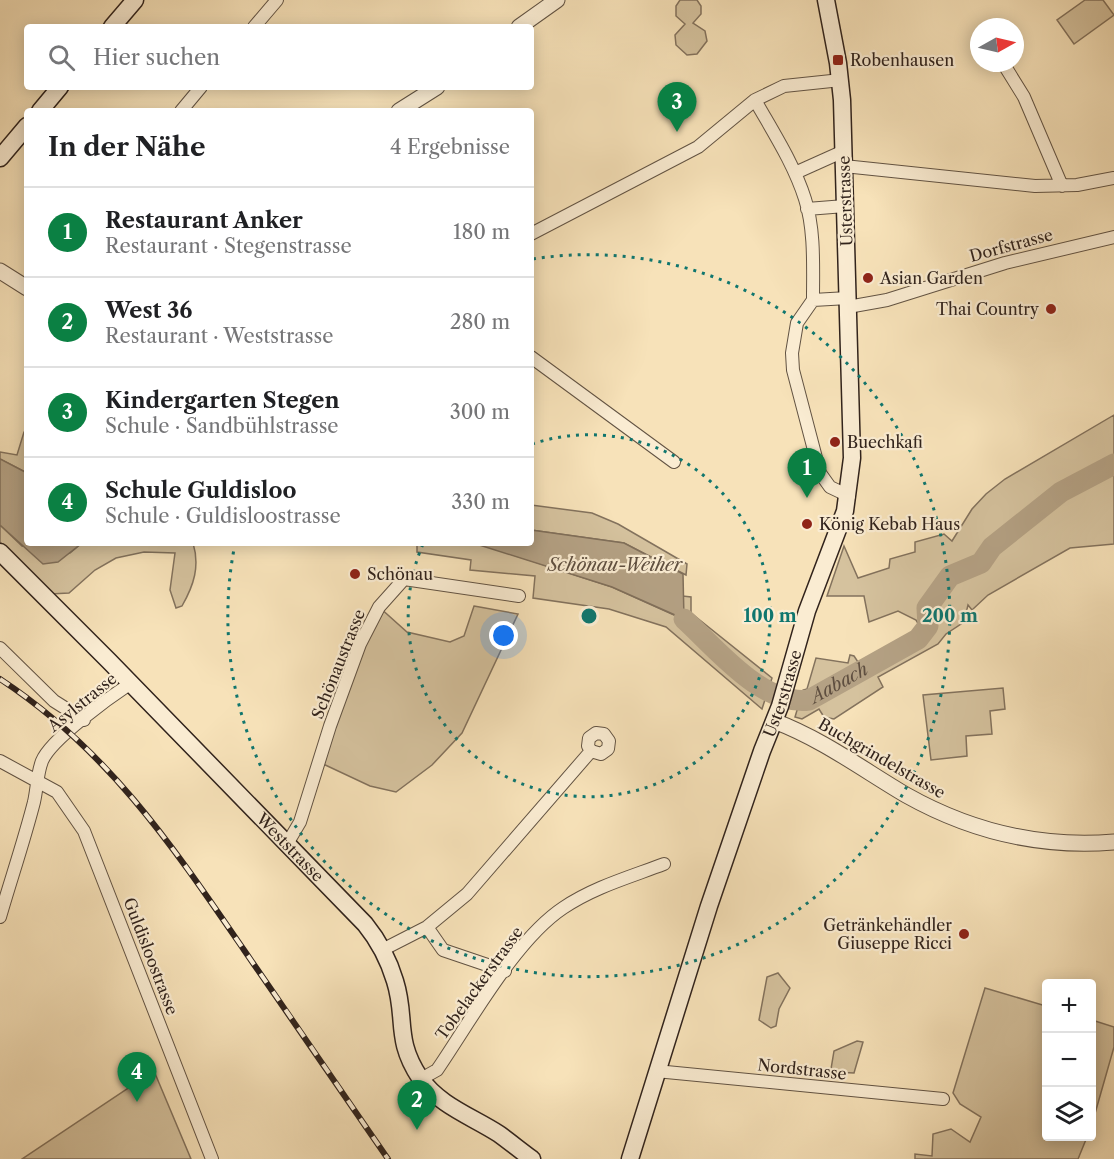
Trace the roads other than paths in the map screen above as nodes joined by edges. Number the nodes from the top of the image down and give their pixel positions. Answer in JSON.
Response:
{"nodes":[{"id":1,"x":135,"y":0,"type":"edge"},
{"id":2,"x":556,"y":0,"type":"edge"},
{"id":3,"x":826,"y":0,"type":"edge"},
{"id":4,"x":274,"y":3,"type":"edge"},
{"id":5,"x":114,"y":24,"type":"edge"},
{"id":6,"x":256,"y":24,"type":"edge"},
{"id":7,"x":523,"y":24,"type":"edge"},
{"id":8,"x":1009,"y":72,"type":"edge"},
{"id":9,"x":841,"y":80,"type":"junction"},
{"id":10,"x":58,"y":90,"type":"edge"},
{"id":11,"x":198,"y":90,"type":"edge"},
{"id":12,"x":432,"y":90,"type":"edge"},
{"id":13,"x":755,"y":100,"type":"junction"},
{"id":14,"x":42,"y":108,"type":"edge"},
{"id":15,"x":184,"y":108,"type":"edge"},
{"id":16,"x":404,"y":108,"type":"edge"},
{"id":17,"x":24,"y":130,"type":"edge"},
{"id":18,"x":0,"y":158,"type":"edge"},
{"id":19,"x":844,"y":158,"type":"junction"},
{"id":20,"x":795,"y":173,"type":"junction"},
{"id":21,"x":1114,"y":178,"type":"edge"},
{"id":22,"x":1062,"y":186,"type":"junction"},
{"id":23,"x":845,"y":206,"type":"junction"},
{"id":24,"x":807,"y":209,"type":"junction"},
{"id":25,"x":534,"y":232,"type":"edge"},
{"id":26,"x":1114,"y":237,"type":"edge"},
{"id":27,"x":0,"y":271,"type":"edge"},
{"id":28,"x":24,"y":286,"type":"edge"},
{"id":29,"x":813,"y":300,"type":"junction"},
{"id":30,"x":848,"y":302,"type":"junction"},
{"id":31,"x":534,"y":359,"type":"edge"},
{"id":32,"x":674,"y":462,"type":"dead end"},
{"id":33,"x":849,"y":496,"type":"junction"},
{"id":34,"x":0,"y":552,"type":"edge"},
{"id":35,"x":519,"y":596,"type":"dead end"},
{"id":36,"x":0,"y":648,"type":"edge"},
{"id":37,"x":132,"y":683,"type":"junction"},
{"id":38,"x":777,"y":714,"type":"junction"},
{"id":39,"x":84,"y":720,"type":"junction"},
{"id":40,"x":591,"y":751,"type":"dead end"},
{"id":41,"x":0,"y":761,"type":"edge"},
{"id":42,"x":38,"y":779,"type":"junction"},
{"id":43,"x":1114,"y":842,"type":"edge"},
{"id":44,"x":287,"y":844,"type":"junction"},
{"id":45,"x":664,"y":864,"type":"dead end"},
{"id":46,"x":1,"y":912,"type":"edge"},
{"id":47,"x":427,"y":927,"type":"junction"},
{"id":48,"x":382,"y":950,"type":"junction"},
{"id":49,"x":505,"y":971,"type":"junction"},
{"id":50,"x":656,"y":1071,"type":"junction"},
{"id":51,"x":421,"y":1079,"type":"junction"},
{"id":52,"x":944,"y":1099,"type":"dead end"},
{"id":53,"x":212,"y":1159,"type":"edge"},
{"id":54,"x":532,"y":1159,"type":"edge"},
{"id":55,"x":630,"y":1159,"type":"edge"}],
"edges":[{"from":1,"to":5,"type":"main road"},
{"from":2,"to":7,"type":"street"},
{"from":3,"to":9,"type":"main road","name":"Usterstrasse"},
{"from":4,"to":6,"type":"street"},
{"from":8,"to":22,"type":"street"},
{"from":9,"to":13,"type":"street"},
{"from":9,"to":19,"type":"main road","name":"Usterstrasse"},
{"from":10,"to":14,"type":"main road"},
{"from":11,"to":15,"type":"street"},
{"from":12,"to":16,"type":"street"},
{"from":13,"to":20,"type":"street"},
{"from":13,"to":25,"type":"street"},
{"from":17,"to":18,"type":"main road"},
{"from":19,"to":20,"type":"street"},
{"from":19,"to":22,"type":"street"},
{"from":19,"to":23,"type":"main road","name":"Usterstrasse"},
{"from":20,"to":24,"type":"street"},
{"from":21,"to":22,"type":"street"},
{"from":23,"to":24,"type":"street"},
{"from":23,"to":30,"type":"main road","name":"Usterstrasse"},
{"from":24,"to":29,"type":"street"},
{"from":26,"to":30,"type":"street","name":"Dorfstrasse"},
{"from":27,"to":28,"type":"street"},
{"from":29,"to":30,"type":"street","name":"Dorfstrasse"},
{"from":29,"to":33,"type":"street"},
{"from":30,"to":33,"type":"main road","name":"Usterstrasse"},
{"from":31,"to":32,"type":"street"},
{"from":33,"to":38,"type":"main road","name":"Usterstrasse"},
{"from":34,"to":37,"type":"main road","name":"Weststrasse"},
{"from":35,"to":44,"type":"street","name":"Schönaustrasse"},
{"from":36,"to":39,"type":"street"},
{"from":37,"to":39,"type":"street","name":"Asylstrasse"},
{"from":37,"to":44,"type":"main road","name":"Weststrasse"},
{"from":38,"to":43,"type":"street","name":"Buchgrindelstrasse"},
{"from":38,"to":50,"type":"main road","name":"Usterstrasse"},
{"from":39,"to":42,"type":"street","name":"Asylstrasse"},
{"from":40,"to":47,"type":"street"},
{"from":41,"to":42,"type":"street","name":"Guldisloostrasse"},
{"from":42,"to":46,"type":"street","name":"Asylstrasse"},
{"from":42,"to":53,"type":"street","name":"Guldisloostrasse"},
{"from":44,"to":48,"type":"main road","name":"Weststrasse"},
{"from":45,"to":49,"type":"street","name":"Tobelackerstrasse"},
{"from":47,"to":48,"type":"street"},
{"from":47,"to":49,"type":"street"},
{"from":48,"to":51,"type":"main road","name":"Weststrasse"},
{"from":49,"to":51,"type":"street","name":"Tobelackerstrasse"},
{"from":50,"to":52,"type":"street","name":"Nordstrasse"},
{"from":50,"to":55,"type":"main road","name":"Usterstrasse"},
{"from":51,"to":54,"type":"main road","name":"Weststrasse"}]}
